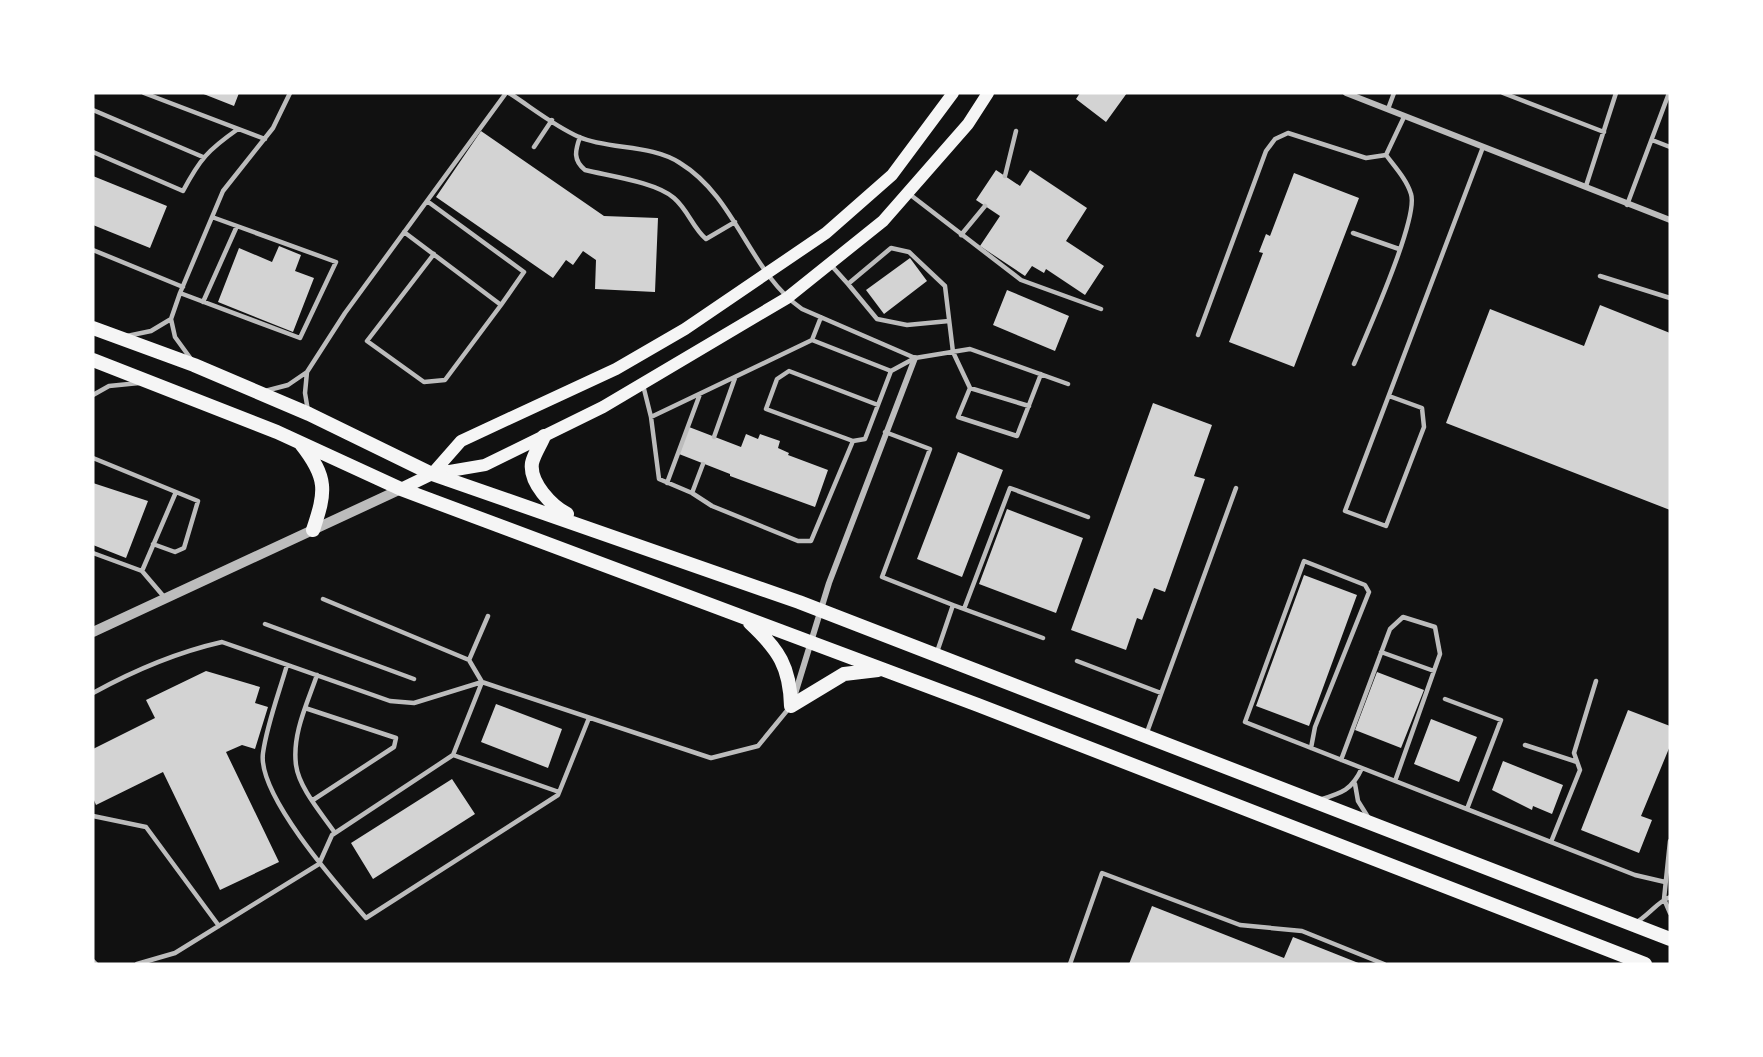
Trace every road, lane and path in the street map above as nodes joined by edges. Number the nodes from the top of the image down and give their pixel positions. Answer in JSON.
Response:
{"nodes":[{"id":1,"x":144,"y":93,"type":"edge"},
{"id":2,"x":290,"y":93,"type":"edge"},
{"id":3,"x":507,"y":93,"type":"edge"},
{"id":4,"x":953,"y":93,"type":"edge"},
{"id":5,"x":988,"y":93,"type":"edge"},
{"id":6,"x":1347,"y":93,"type":"edge"},
{"id":7,"x":1394,"y":93,"type":"edge"},
{"id":8,"x":1503,"y":93,"type":"edge"},
{"id":9,"x":1616,"y":93,"type":"edge"},
{"id":10,"x":1669,"y":93,"type":"edge"},
{"id":11,"x":1388,"y":109,"type":"junction"},
{"id":12,"x":93,"y":110,"type":"edge"},
{"id":13,"x":1404,"y":117,"type":"junction"},
{"id":14,"x":552,"y":120,"type":"junction"},
{"id":15,"x":238,"y":129,"type":"junction"},
{"id":16,"x":1016,"y":130,"type":"dead end"},
{"id":17,"x":1604,"y":132,"type":"junction"},
{"id":18,"x":580,"y":137,"type":"junction"},
{"id":19,"x":265,"y":139,"type":"junction"},
{"id":20,"x":1652,"y":140,"type":"junction"},
{"id":21,"x":534,"y":147,"type":"dead end"},
{"id":22,"x":1483,"y":147,"type":"junction"},
{"id":23,"x":1670,"y":147,"type":"edge"},
{"id":24,"x":93,"y":152,"type":"edge"},
{"id":25,"x":1386,"y":155,"type":"junction"},
{"id":26,"x":203,"y":157,"type":"junction"},
{"id":27,"x":1005,"y":176,"type":"dead end"},
{"id":28,"x":1586,"y":186,"type":"junction"},
{"id":29,"x":907,"y":193,"type":"junction"},
{"id":30,"x":427,"y":201,"type":"junction"},
{"id":31,"x":1627,"y":205,"type":"junction"},
{"id":32,"x":985,"y":206,"type":"dead end"},
{"id":33,"x":212,"y":217,"type":"junction"},
{"id":34,"x":1670,"y":220,"type":"edge"},
{"id":35,"x":735,"y":222,"type":"junction"},
{"id":36,"x":237,"y":226,"type":"junction"},
{"id":37,"x":404,"y":232,"type":"junction"},
{"id":38,"x":1353,"y":233,"type":"dead end"},
{"id":39,"x":961,"y":235,"type":"junction"},
{"id":40,"x":1399,"y":249,"type":"junction"},
{"id":41,"x":93,"y":250,"type":"edge"},
{"id":42,"x":434,"y":254,"type":"junction"},
{"id":43,"x":830,"y":264,"type":"junction"},
{"id":44,"x":768,"y":274,"type":"junction"},
{"id":45,"x":1600,"y":276,"type":"dead end"},
{"id":46,"x":848,"y":284,"type":"junction"},
{"id":47,"x":183,"y":287,"type":"junction"},
{"id":48,"x":180,"y":293,"type":"junction"},
{"id":49,"x":787,"y":298,"type":"junction"},
{"id":50,"x":1670,"y":298,"type":"edge"},
{"id":51,"x":203,"y":302,"type":"junction"},
{"id":52,"x":501,"y":304,"type":"junction"},
{"id":53,"x":1101,"y":309,"type":"dead end"},
{"id":54,"x":821,"y":317,"type":"junction"},
{"id":55,"x":171,"y":319,"type":"junction"},
{"id":56,"x":949,"y":321,"type":"junction"},
{"id":57,"x":93,"y":328,"type":"edge"},
{"id":58,"x":1198,"y":335,"type":"dead end"},
{"id":59,"x":118,"y":338,"type":"junction"},
{"id":60,"x":812,"y":340,"type":"junction"},
{"id":61,"x":953,"y":352,"type":"junction"},
{"id":62,"x":915,"y":358,"type":"junction"},
{"id":63,"x":93,"y":360,"type":"edge"},
{"id":64,"x":1354,"y":364,"type":"dead end"},
{"id":65,"x":196,"y":366,"type":"junction"},
{"id":66,"x":891,"y":371,"type":"junction"},
{"id":67,"x":307,"y":372,"type":"junction"},
{"id":68,"x":1041,"y":374,"type":"junction"},
{"id":69,"x":735,"y":378,"type":"junction"},
{"id":70,"x":148,"y":381,"type":"junction"},
{"id":71,"x":1068,"y":384,"type":"dead end"},
{"id":72,"x":643,"y":385,"type":"junction"},
{"id":73,"x":970,"y":388,"type":"junction"},
{"id":74,"x":260,"y":393,"type":"junction"},
{"id":75,"x":700,"y":394,"type":"junction"},
{"id":76,"x":93,"y":395,"type":"edge"},
{"id":77,"x":1389,"y":396,"type":"junction"},
{"id":78,"x":878,"y":405,"type":"junction"},
{"id":79,"x":1029,"y":406,"type":"junction"},
{"id":80,"x":309,"y":414,"type":"junction"},
{"id":81,"x":651,"y":417,"type":"junction"},
{"id":82,"x":885,"y":432,"type":"junction"},
{"id":83,"x":544,"y":436,"type":"junction"},
{"id":84,"x":714,"y":436,"type":"dead end"},
{"id":85,"x":853,"y":441,"type":"junction"},
{"id":86,"x":300,"y":442,"type":"junction"},
{"id":87,"x":93,"y":458,"type":"edge"},
{"id":88,"x":703,"y":464,"type":"dead end"},
{"id":89,"x":432,"y":474,"type":"junction"},
{"id":90,"x":667,"y":483,"type":"junction"},
{"id":91,"x":1236,"y":488,"type":"dead end"},
{"id":92,"x":401,"y":489,"type":"junction"},
{"id":93,"x":176,"y":492,"type":"junction"},
{"id":94,"x":692,"y":493,"type":"junction"},
{"id":95,"x":1088,"y":517,"type":"dead end"},
{"id":96,"x":313,"y":530,"type":"junction"},
{"id":97,"x":595,"y":530,"type":"junction"},
{"id":98,"x":153,"y":544,"type":"junction"},
{"id":99,"x":93,"y":553,"type":"edge"},
{"id":100,"x":142,"y":571,"type":"junction"},
{"id":101,"x":165,"y":598,"type":"junction"},
{"id":102,"x":323,"y":599,"type":"dead end"},
{"id":103,"x":953,"y":605,"type":"junction"},
{"id":104,"x":964,"y":609,"type":"junction"},
{"id":105,"x":821,"y":610,"type":"junction"},
{"id":106,"x":488,"y":616,"type":"dead end"},
{"id":107,"x":746,"y":618,"type":"junction"},
{"id":108,"x":265,"y":624,"type":"dead end"},
{"id":109,"x":93,"y":632,"type":"edge"},
{"id":110,"x":1043,"y":638,"type":"dead end"},
{"id":111,"x":811,"y":643,"type":"junction"},
{"id":112,"x":1381,"y":652,"type":"junction"},
{"id":113,"x":936,"y":654,"type":"junction"},
{"id":114,"x":469,"y":660,"type":"junction"},
{"id":115,"x":1077,"y":661,"type":"dead end"},
{"id":116,"x":287,"y":665,"type":"junction"},
{"id":117,"x":882,"y":669,"type":"junction"},
{"id":118,"x":1434,"y":671,"type":"junction"},
{"id":119,"x":317,"y":675,"type":"junction"},
{"id":120,"x":414,"y":679,"type":"dead end"},
{"id":121,"x":1596,"y":681,"type":"dead end"},
{"id":122,"x":482,"y":682,"type":"junction"},
{"id":123,"x":93,"y":693,"type":"edge"},
{"id":124,"x":1161,"y":693,"type":"junction"},
{"id":125,"x":1445,"y":699,"type":"dead end"},
{"id":126,"x":791,"y":706,"type":"junction"},
{"id":127,"x":305,"y":708,"type":"junction"},
{"id":128,"x":589,"y":718,"type":"junction"},
{"id":129,"x":1146,"y":735,"type":"junction"},
{"id":130,"x":1525,"y":745,"type":"dead end"},
{"id":131,"x":1311,"y":748,"type":"junction"},
{"id":132,"x":453,"y":755,"type":"junction"},
{"id":133,"x":1341,"y":760,"type":"junction"},
{"id":134,"x":1577,"y":762,"type":"junction"},
{"id":135,"x":1362,"y":768,"type":"junction"},
{"id":136,"x":1395,"y":781,"type":"junction"},
{"id":137,"x":1355,"y":783,"type":"junction"},
{"id":138,"x":559,"y":792,"type":"junction"},
{"id":139,"x":313,"y":800,"type":"junction"},
{"id":140,"x":1316,"y":801,"type":"junction"},
{"id":141,"x":1467,"y":809,"type":"junction"},
{"id":142,"x":93,"y":816,"type":"edge"},
{"id":143,"x":1370,"y":822,"type":"junction"},
{"id":144,"x":335,"y":833,"type":"junction"},
{"id":145,"x":1670,"y":841,"type":"edge"},
{"id":146,"x":1551,"y":842,"type":"junction"},
{"id":147,"x":320,"y":864,"type":"junction"},
{"id":148,"x":1665,"y":882,"type":"junction"},
{"id":149,"x":1670,"y":897,"type":"edge"},
{"id":150,"x":1664,"y":899,"type":"junction"},
{"id":151,"x":1670,"y":913,"type":"edge"},
{"id":152,"x":1629,"y":925,"type":"junction"},
{"id":153,"x":219,"y":927,"type":"junction"},
{"id":154,"x":1670,"y":939,"type":"edge"},
{"id":155,"x":137,"y":964,"type":"edge"},
{"id":156,"x":1070,"y":964,"type":"edge"},
{"id":157,"x":1384,"y":964,"type":"edge"},
{"id":158,"x":1645,"y":964,"type":"edge"}],
"edges":[{"from":1,"to":15,"type":"lane"},
{"from":2,"to":19,"type":"lane"},
{"from":3,"to":14,"type":"lane"},
{"from":3,"to":30,"type":"lane"},
{"from":4,"to":44,"type":"main road"},
{"from":5,"to":29,"type":"main road"},
{"from":6,"to":11,"type":"street"},
{"from":7,"to":11,"type":"lane"},
{"from":8,"to":17,"type":"lane"},
{"from":9,"to":17,"type":"lane"},
{"from":10,"to":20,"type":"lane"},
{"from":11,"to":13,"type":"street"},
{"from":12,"to":26,"type":"lane"},
{"from":13,"to":22,"type":"street"},
{"from":13,"to":25,"type":"lane"},
{"from":14,"to":18,"type":"lane"},
{"from":14,"to":21,"type":"lane"},
{"from":15,"to":19,"type":"lane"},
{"from":15,"to":26,"type":"lane"},
{"from":16,"to":27,"type":"lane"},
{"from":17,"to":28,"type":"lane"},
{"from":18,"to":35,"type":"lane"},
{"from":18,"to":35,"type":"lane"},
{"from":19,"to":33,"type":"lane"},
{"from":20,"to":23,"type":"lane"},
{"from":20,"to":31,"type":"lane"},
{"from":22,"to":28,"type":"street"},
{"from":22,"to":77,"type":"lane"},
{"from":24,"to":26,"type":"lane"},
{"from":25,"to":40,"type":"lane"},
{"from":25,"to":58,"type":"lane"},
{"from":28,"to":31,"type":"street"},
{"from":29,"to":39,"type":"lane"},
{"from":29,"to":43,"type":"main road"},
{"from":30,"to":37,"type":"lane"},
{"from":30,"to":52,"type":"lane"},
{"from":31,"to":34,"type":"street"},
{"from":32,"to":39,"type":"lane"},
{"from":33,"to":36,"type":"lane"},
{"from":33,"to":47,"type":"lane"},
{"from":35,"to":44,"type":"lane"},
{"from":36,"to":51,"type":"lane"},
{"from":36,"to":51,"type":"lane"},
{"from":37,"to":42,"type":"lane"},
{"from":37,"to":67,"type":"lane"},
{"from":38,"to":40,"type":"lane"},
{"from":39,"to":53,"type":"lane"},
{"from":40,"to":64,"type":"lane"},
{"from":41,"to":47,"type":"lane"},
{"from":42,"to":52,"type":"lane"},
{"from":42,"to":52,"type":"lane"},
{"from":43,"to":46,"type":"lane"},
{"from":43,"to":49,"type":"main road"},
{"from":44,"to":49,"type":"lane"},
{"from":44,"to":89,"type":"main road"},
{"from":45,"to":50,"type":"lane"},
{"from":46,"to":56,"type":"lane"},
{"from":46,"to":56,"type":"lane"},
{"from":47,"to":48,"type":"lane"},
{"from":48,"to":51,"type":"lane"},
{"from":48,"to":55,"type":"lane"},
{"from":49,"to":54,"type":"lane"},
{"from":49,"to":72,"type":"main road"},
{"from":54,"to":60,"type":"lane"},
{"from":54,"to":62,"type":"lane"},
{"from":55,"to":59,"type":"lane"},
{"from":55,"to":65,"type":"lane"},
{"from":56,"to":61,"type":"lane"},
{"from":57,"to":59,"type":"main road"},
{"from":59,"to":65,"type":"main road"},
{"from":60,"to":66,"type":"lane"},
{"from":60,"to":69,"type":"lane"},
{"from":61,"to":62,"type":"lane"},
{"from":61,"to":68,"type":"lane"},
{"from":61,"to":73,"type":"lane"},
{"from":62,"to":66,"type":"lane"},
{"from":62,"to":82,"type":"street"},
{"from":63,"to":70,"type":"main road"},
{"from":65,"to":74,"type":"main road"},
{"from":66,"to":78,"type":"lane"},
{"from":67,"to":74,"type":"lane"},
{"from":67,"to":80,"type":"lane"},
{"from":68,"to":71,"type":"lane"},
{"from":68,"to":79,"type":"lane"},
{"from":69,"to":75,"type":"lane"},
{"from":69,"to":84,"type":"lane"},
{"from":70,"to":76,"type":"lane"},
{"from":70,"to":86,"type":"main road"},
{"from":72,"to":81,"type":"lane"},
{"from":72,"to":83,"type":"main road"},
{"from":73,"to":79,"type":"lane"},
{"from":73,"to":79,"type":"lane"},
{"from":74,"to":80,"type":"main road"},
{"from":75,"to":81,"type":"lane"},
{"from":75,"to":90,"type":"lane"},
{"from":77,"to":77,"type":"lane"},
{"from":78,"to":85,"type":"lane"},
{"from":78,"to":85,"type":"lane"},
{"from":80,"to":89,"type":"main road"},
{"from":81,"to":90,"type":"lane"},
{"from":82,"to":103,"type":"lane"},
{"from":82,"to":105,"type":"street"},
{"from":83,"to":89,"type":"main road"},
{"from":83,"to":97,"type":"main road"},
{"from":85,"to":94,"type":"lane"},
{"from":86,"to":92,"type":"main road"},
{"from":86,"to":96,"type":"main road"},
{"from":87,"to":93,"type":"lane"},
{"from":88,"to":94,"type":"lane"},
{"from":89,"to":92,"type":"main road"},
{"from":89,"to":97,"type":"main road"},
{"from":90,"to":94,"type":"lane"},
{"from":91,"to":124,"type":"lane"},
{"from":92,"to":96,"type":"street"},
{"from":92,"to":107,"type":"main road"},
{"from":93,"to":98,"type":"lane"},
{"from":93,"to":98,"type":"lane"},
{"from":95,"to":104,"type":"lane"},
{"from":96,"to":101,"type":"street"},
{"from":97,"to":105,"type":"main road"},
{"from":98,"to":100,"type":"lane"},
{"from":99,"to":100,"type":"lane"},
{"from":100,"to":101,"type":"lane"},
{"from":101,"to":109,"type":"street"},
{"from":102,"to":114,"type":"lane"},
{"from":103,"to":104,"type":"lane"},
{"from":103,"to":113,"type":"lane"},
{"from":104,"to":110,"type":"lane"},
{"from":105,"to":111,"type":"street"},
{"from":105,"to":113,"type":"main road"},
{"from":106,"to":114,"type":"lane"},
{"from":107,"to":111,"type":"main road"},
{"from":107,"to":126,"type":"main road"},
{"from":108,"to":120,"type":"lane"},
{"from":111,"to":117,"type":"main road"},
{"from":111,"to":126,"type":"street"},
{"from":112,"to":118,"type":"lane"},
{"from":112,"to":118,"type":"lane"},
{"from":112,"to":133,"type":"lane"},
{"from":113,"to":129,"type":"main road"},
{"from":114,"to":122,"type":"lane"},
{"from":115,"to":124,"type":"lane"},
{"from":116,"to":119,"type":"lane"},
{"from":116,"to":123,"type":"lane"},
{"from":116,"to":147,"type":"lane"},
{"from":117,"to":126,"type":"main road"},
{"from":117,"to":158,"type":"main road"},
{"from":118,"to":136,"type":"lane"},
{"from":119,"to":122,"type":"lane"},
{"from":119,"to":127,"type":"lane"},
{"from":121,"to":134,"type":"lane"},
{"from":122,"to":128,"type":"lane"},
{"from":122,"to":132,"type":"lane"},
{"from":124,"to":129,"type":"lane"},
{"from":125,"to":141,"type":"lane"},
{"from":126,"to":128,"type":"lane"},
{"from":127,"to":139,"type":"lane"},
{"from":127,"to":139,"type":"lane"},
{"from":128,"to":138,"type":"lane"},
{"from":129,"to":140,"type":"main road"},
{"from":130,"to":134,"type":"lane"},
{"from":131,"to":131,"type":"lane"},
{"from":131,"to":133,"type":"lane"},
{"from":132,"to":138,"type":"lane"},
{"from":132,"to":144,"type":"lane"},
{"from":133,"to":135,"type":"lane"},
{"from":134,"to":146,"type":"lane"},
{"from":135,"to":136,"type":"lane"},
{"from":135,"to":137,"type":"lane"},
{"from":136,"to":141,"type":"lane"},
{"from":137,"to":140,"type":"lane"},
{"from":137,"to":143,"type":"lane"},
{"from":138,"to":147,"type":"lane"},
{"from":139,"to":144,"type":"lane"},
{"from":140,"to":143,"type":"main road"},
{"from":141,"to":146,"type":"lane"},
{"from":142,"to":153,"type":"lane"},
{"from":143,"to":152,"type":"main road"},
{"from":144,"to":147,"type":"lane"},
{"from":145,"to":148,"type":"lane"},
{"from":146,"to":148,"type":"lane"},
{"from":147,"to":153,"type":"lane"},
{"from":148,"to":150,"type":"lane"},
{"from":149,"to":150,"type":"lane"},
{"from":150,"to":151,"type":"lane"},
{"from":150,"to":152,"type":"lane"},
{"from":152,"to":154,"type":"main road"},
{"from":153,"to":155,"type":"lane"},
{"from":156,"to":157,"type":"lane"}]}
